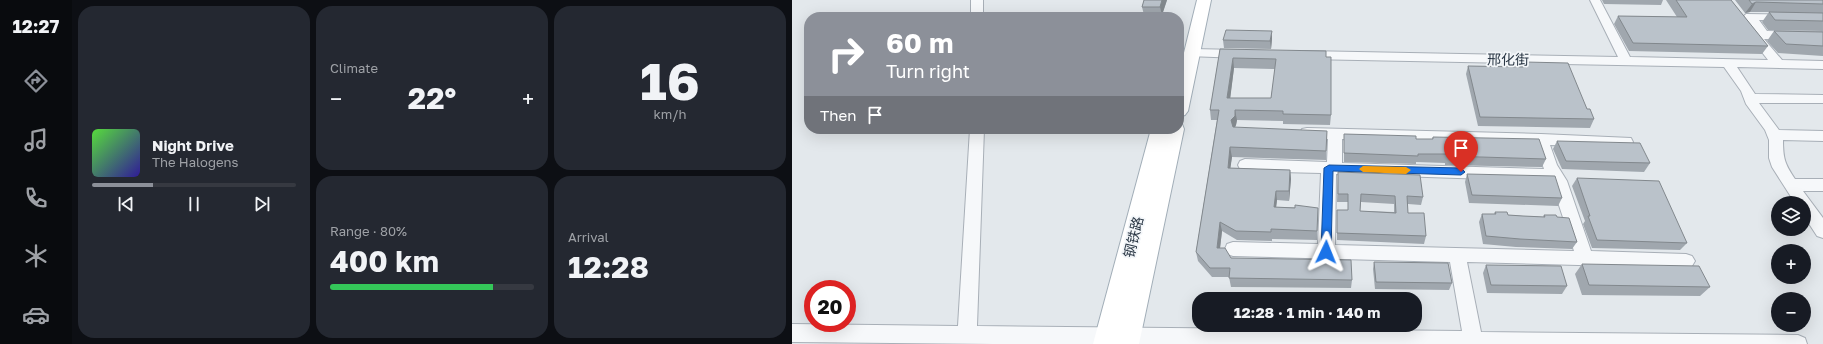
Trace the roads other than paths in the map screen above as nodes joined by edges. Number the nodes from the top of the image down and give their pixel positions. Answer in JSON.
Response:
{"nodes":[{"id":1,"x":977,"y":0,"type":"edge"},
{"id":2,"x":1192,"y":0,"type":"edge"},
{"id":3,"x":1204,"y":0,"type":"edge"},
{"id":4,"x":1595,"y":1,"type":"dead end"},
{"id":5,"x":977,"y":12,"type":"edge"},
{"id":6,"x":1740,"y":16,"type":"edge"},
{"id":7,"x":1823,"y":18,"type":"edge"},
{"id":8,"x":1823,"y":36,"type":"edge"},
{"id":9,"x":1186,"y":53,"type":"edge"},
{"id":10,"x":1255,"y":54,"type":"edge"},
{"id":11,"x":1295,"y":55,"type":"edge"},
{"id":12,"x":1626,"y":61,"type":"junction"},
{"id":13,"x":1728,"y":63,"type":"junction"},
{"id":14,"x":1778,"y":64,"type":"junction"},
{"id":15,"x":1823,"y":65,"type":"edge"},
{"id":16,"x":1184,"y":70,"type":"edge"},
{"id":17,"x":1750,"y":98,"type":"junction"},
{"id":18,"x":1823,"y":99,"type":"edge"},
{"id":19,"x":1296,"y":132,"type":"edge"},
{"id":20,"x":1335,"y":133,"type":"junction"},
{"id":21,"x":977,"y":134,"type":"edge"},
{"id":22,"x":1159,"y":134,"type":"edge"},
{"id":23,"x":1174,"y":134,"type":"edge"},
{"id":24,"x":1774,"y":135,"type":"junction"},
{"id":25,"x":1823,"y":136,"type":"edge"},
{"id":26,"x":1541,"y":139,"type":"junction"},
{"id":27,"x":1626,"y":142,"type":"edge"},
{"id":28,"x":1244,"y":165,"type":"dead end"},
{"id":29,"x":1331,"y":168,"type":"junction"},
{"id":30,"x":1556,"y":175,"type":"junction"},
{"id":31,"x":1791,"y":185,"type":"junction"},
{"id":32,"x":1823,"y":185,"type":"edge"},
{"id":33,"x":1799,"y":196,"type":"edge"},
{"id":34,"x":1811,"y":214,"type":"edge"},
{"id":35,"x":1823,"y":232,"type":"edge"},
{"id":36,"x":1233,"y":250,"type":"dead end"},
{"id":37,"x":1326,"y":252,"type":"junction"},
{"id":38,"x":1457,"y":255,"type":"junction"},
{"id":39,"x":1585,"y":259,"type":"junction"},
{"id":40,"x":1686,"y":261,"type":"dead end"},
{"id":41,"x":792,"y":333,"type":"edge"},
{"id":42,"x":967,"y":335,"type":"junction"},
{"id":43,"x":1117,"y":340,"type":"edge"},
{"id":44,"x":1473,"y":340,"type":"junction"},
{"id":45,"x":1798,"y":344,"type":"edge"}],
"edges":[{"from":1,"to":5,"type":"street"},
{"from":2,"to":9,"type":"main road"},
{"from":3,"to":9,"type":"main road"},
{"from":4,"to":12,"type":"street"},
{"from":6,"to":14,"type":"street"},
{"from":7,"to":8,"type":"street"},
{"from":9,"to":10,"type":"street"},
{"from":9,"to":16,"type":"main road"},
{"from":11,"to":12,"type":"street","name":"邢化街"},
{"from":12,"to":13,"type":"street","name":"邢化街"},
{"from":13,"to":14,"type":"street","name":"邢化街"},
{"from":13,"to":17,"type":"street"},
{"from":14,"to":15,"type":"street","name":"邢化街"},
{"from":17,"to":18,"type":"street"},
{"from":17,"to":24,"type":"street"},
{"from":19,"to":20,"type":"street"},
{"from":20,"to":26,"type":"street"},
{"from":20,"to":29,"type":"street"},
{"from":21,"to":42,"type":"street"},
{"from":22,"to":43,"type":"main road","name":"钢铁路"},
{"from":23,"to":43,"type":"main road","name":"钢铁路"},
{"from":24,"to":25,"type":"street"},
{"from":24,"to":31,"type":"street"},
{"from":26,"to":27,"type":"street"},
{"from":26,"to":30,"type":"street"},
{"from":28,"to":29,"type":"street"},
{"from":29,"to":30,"type":"street"},
{"from":29,"to":37,"type":"street"},
{"from":30,"to":39,"type":"street"},
{"from":31,"to":32,"type":"street"},
{"from":31,"to":33,"type":"street"},
{"from":34,"to":35,"type":"street"},
{"from":36,"to":37,"type":"street"},
{"from":37,"to":38,"type":"street"},
{"from":38,"to":39,"type":"street"},
{"from":38,"to":44,"type":"street"},
{"from":39,"to":40,"type":"street"},
{"from":41,"to":42,"type":"street"},
{"from":42,"to":43,"type":"street"},
{"from":43,"to":44,"type":"street"},
{"from":44,"to":45,"type":"street"}]}
